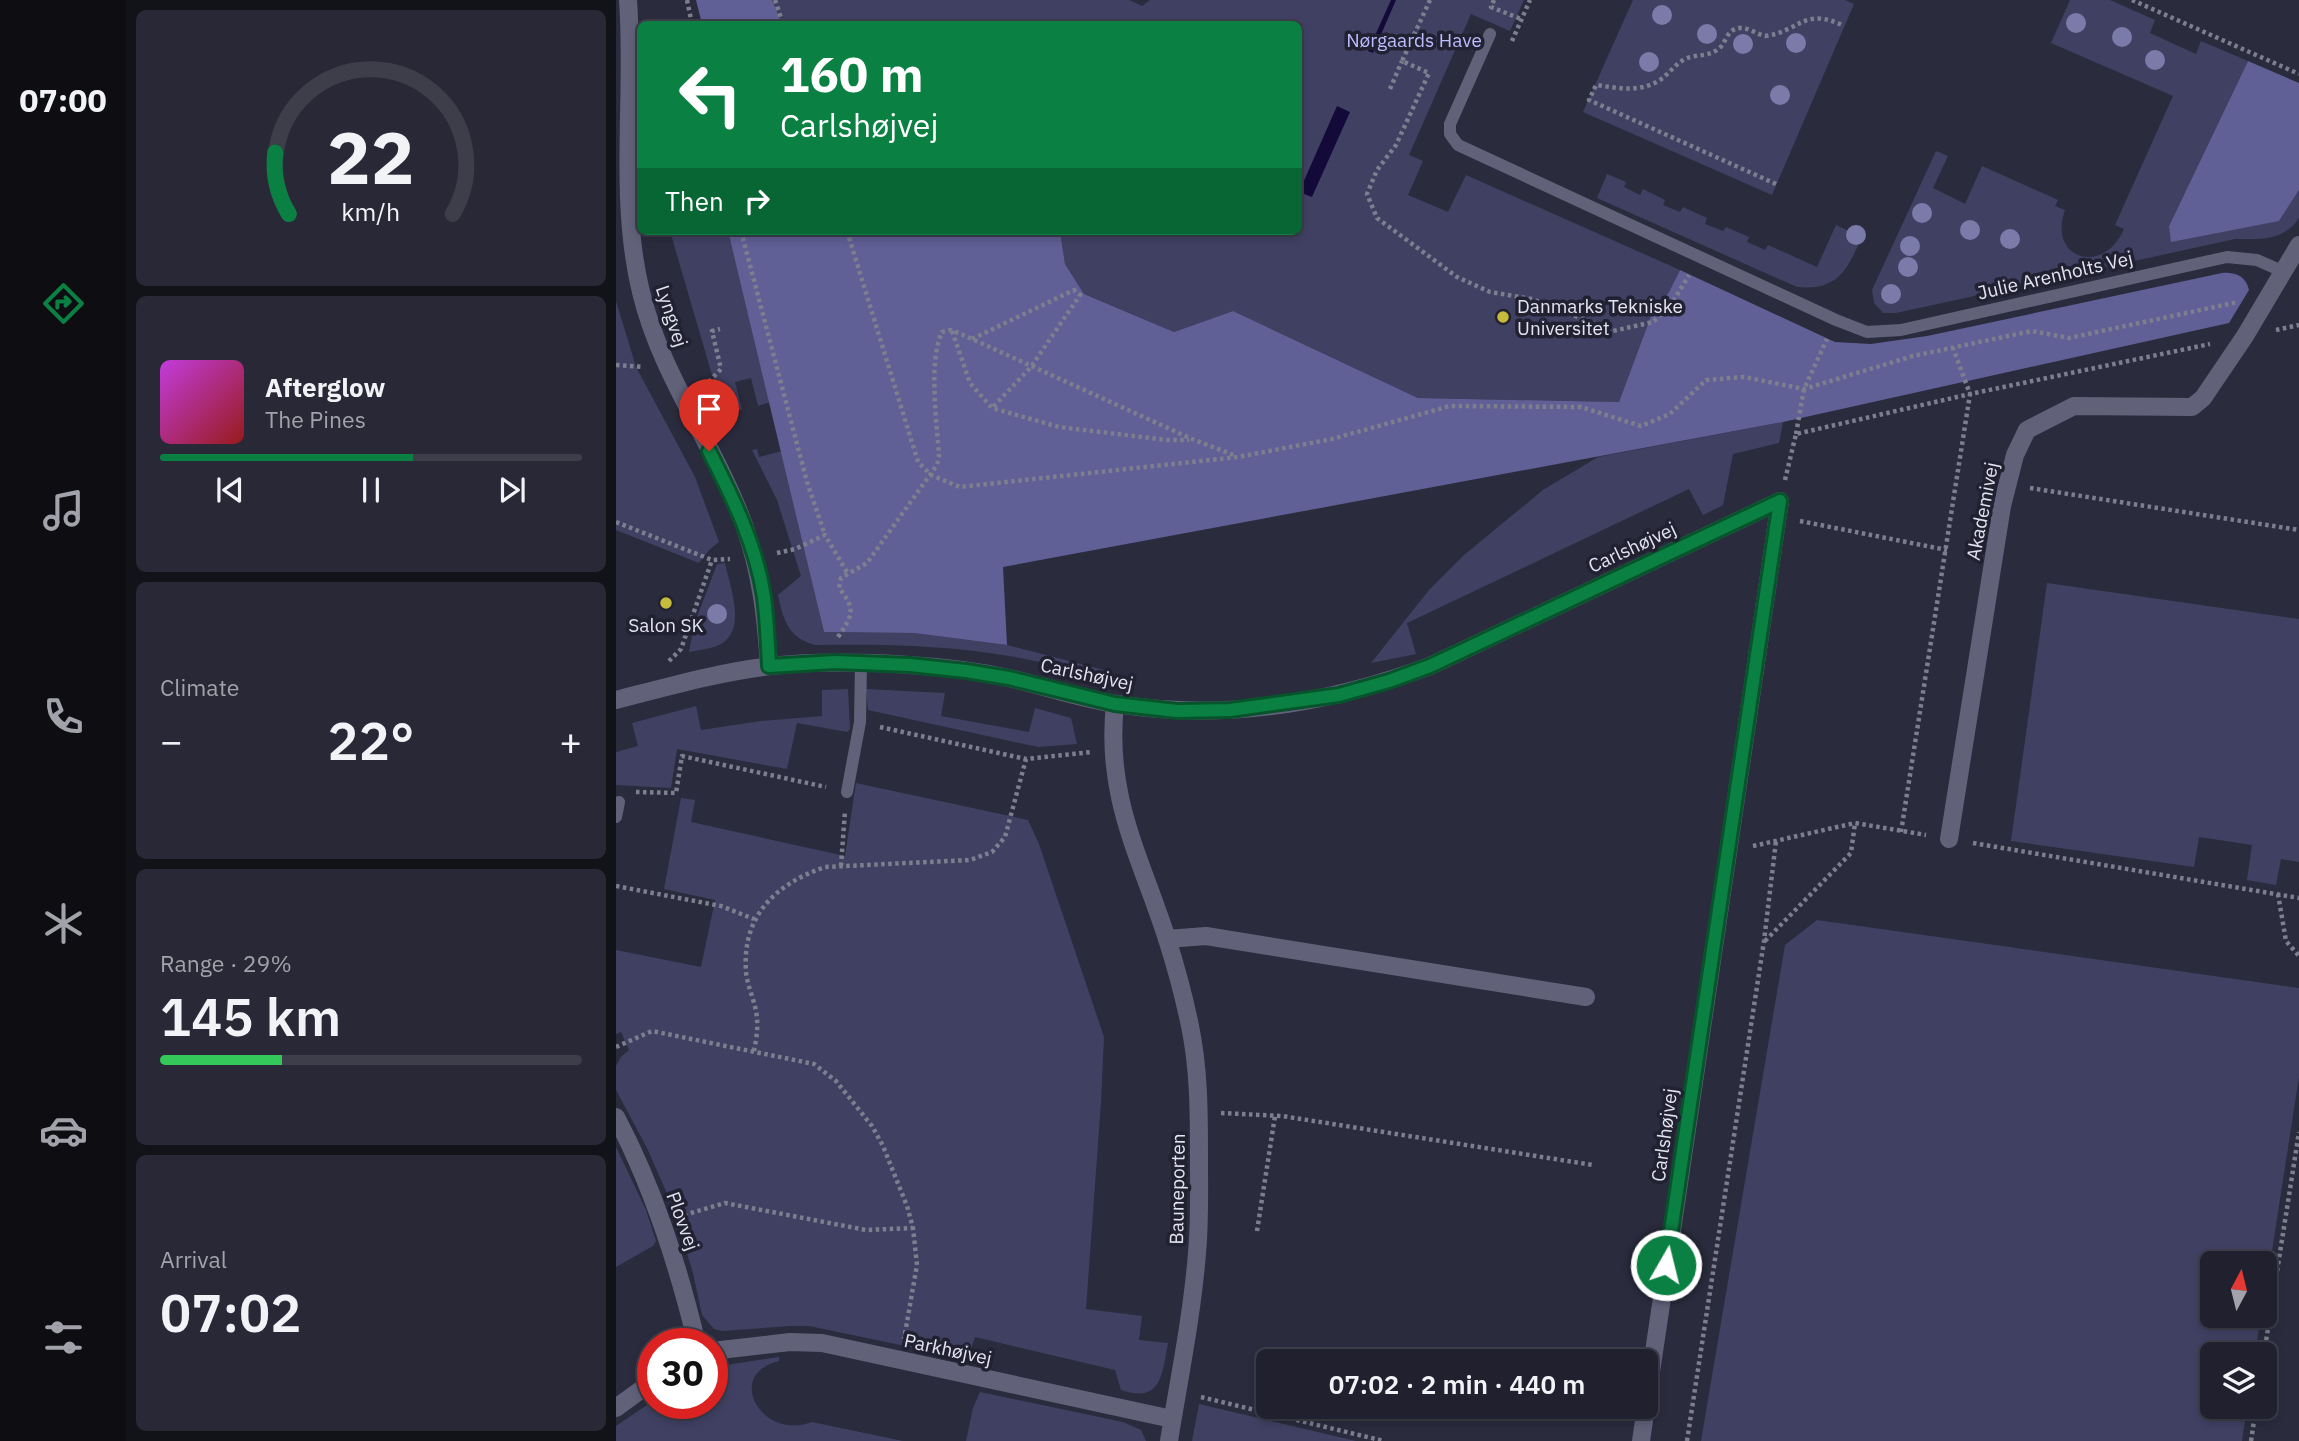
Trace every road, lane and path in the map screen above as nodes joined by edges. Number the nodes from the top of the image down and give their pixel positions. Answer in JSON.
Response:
{"nodes":[{"id":1,"x":628,"y":0,"type":"edge"},
{"id":2,"x":687,"y":0,"type":"edge"},
{"id":3,"x":775,"y":0,"type":"edge"},
{"id":4,"x":1430,"y":0,"type":"edge"},
{"id":5,"x":1494,"y":0,"type":"edge"},
{"id":6,"x":1530,"y":0,"type":"edge"},
{"id":7,"x":2133,"y":0,"type":"edge"},
{"id":8,"x":1521,"y":19,"type":"junction"},
{"id":9,"x":691,"y":21,"type":"edge"},
{"id":10,"x":782,"y":21,"type":"edge"},
{"id":11,"x":1844,"y":26,"type":"dead end"},
{"id":12,"x":1490,"y":34,"type":"joint"},
{"id":13,"x":1402,"y":61,"type":"junction"},
{"id":14,"x":2299,"y":74,"type":"edge"},
{"id":15,"x":1390,"y":89,"type":"dead end"},
{"id":16,"x":1776,"y":184,"type":"dead end"},
{"id":17,"x":742,"y":235,"type":"edge"},
{"id":18,"x":848,"y":235,"type":"edge"},
{"id":19,"x":2299,"y":245,"type":"edge"},
{"id":20,"x":1699,"y":256,"type":"junction"},
{"id":21,"x":2282,"y":271,"type":"junction"},
{"id":22,"x":2269,"y":295,"type":"junction"},
{"id":23,"x":1836,"y":320,"type":"junction"},
{"id":24,"x":720,"y":329,"type":"dead end"},
{"id":25,"x":951,"y":330,"type":"junction"},
{"id":26,"x":2245,"y":336,"type":"junction"},
{"id":27,"x":971,"y":339,"type":"junction"},
{"id":28,"x":1953,"y":348,"type":"junction"},
{"id":29,"x":1031,"y":367,"type":"junction"},
{"id":30,"x":1804,"y":389,"type":"junction"},
{"id":31,"x":1969,"y":394,"type":"junction"},
{"id":32,"x":686,"y":405,"type":"junction"},
{"id":33,"x":992,"y":408,"type":"junction"},
{"id":34,"x":1796,"y":434,"type":"junction"},
{"id":35,"x":1192,"y":439,"type":"junction"},
{"id":36,"x":1238,"y":457,"type":"junction"},
{"id":37,"x":931,"y":475,"type":"junction"},
{"id":38,"x":2007,"y":485,"type":"junction"},
{"id":39,"x":1779,"y":509,"type":"junction"},
{"id":40,"x":616,"y":522,"type":"edge"},
{"id":41,"x":2299,"y":530,"type":"edge"},
{"id":42,"x":825,"y":535,"type":"junction"},
{"id":43,"x":1947,"y":550,"type":"junction"},
{"id":44,"x":754,"y":557,"type":"junction"},
{"id":45,"x":712,"y":560,"type":"junction"},
{"id":46,"x":848,"y":575,"type":"junction"},
{"id":47,"x":667,"y":662,"type":"dead end"},
{"id":48,"x":835,"y":662,"type":"junction"},
{"id":49,"x":861,"y":663,"type":"junction"},
{"id":50,"x":769,"y":666,"type":"junction"},
{"id":51,"x":616,"y":700,"type":"edge"},
{"id":52,"x":1115,"y":704,"type":"junction"},
{"id":53,"x":860,"y":722,"type":"junction"},
{"id":54,"x":1113,"y":751,"type":"junction"},
{"id":55,"x":1026,"y":759,"type":"junction"},
{"id":56,"x":847,"y":792,"type":"junction"},
{"id":57,"x":619,"y":802,"type":"joint"},
{"id":58,"x":616,"y":817,"type":"edge"},
{"id":59,"x":1855,"y":823,"type":"junction"},
{"id":60,"x":1901,"y":832,"type":"junction"},
{"id":61,"x":1949,"y":839,"type":"junction"},
{"id":62,"x":1776,"y":841,"type":"junction"},
{"id":63,"x":1728,"y":851,"type":"junction"},
{"id":64,"x":841,"y":866,"type":"junction"},
{"id":65,"x":616,"y":886,"type":"edge"},
{"id":66,"x":2278,"y":894,"type":"junction"},
{"id":67,"x":2299,"y":898,"type":"edge"},
{"id":68,"x":754,"y":919,"type":"junction"},
{"id":69,"x":1167,"y":939,"type":"junction"},
{"id":70,"x":1764,"y":941,"type":"junction"},
{"id":71,"x":2299,"y":956,"type":"edge"},
{"id":72,"x":1586,"y":997,"type":"dead end"},
{"id":73,"x":616,"y":1047,"type":"edge"},
{"id":74,"x":754,"y":1051,"type":"junction"},
{"id":75,"x":1199,"y":1112,"type":"junction"},
{"id":76,"x":1275,"y":1116,"type":"junction"},
{"id":77,"x":616,"y":1117,"type":"edge"},
{"id":78,"x":2299,"y":1132,"type":"edge"},
{"id":79,"x":1592,"y":1165,"type":"dead end"},
{"id":80,"x":663,"y":1220,"type":"junction"},
{"id":81,"x":913,"y":1228,"type":"junction"},
{"id":82,"x":1257,"y":1231,"type":"dead end"},
{"id":83,"x":693,"y":1328,"type":"edge"},
{"id":84,"x":2266,"y":1342,"type":"edge"},
{"id":85,"x":728,"y":1349,"type":"edge"},
{"id":86,"x":1654,"y":1349,"type":"edge"},
{"id":87,"x":899,"y":1360,"type":"junction"},
{"id":88,"x":1179,"y":1391,"type":"junction"},
{"id":89,"x":637,"y":1393,"type":"edge"},
{"id":90,"x":616,"y":1408,"type":"edge"},
{"id":91,"x":1172,"y":1419,"type":"junction"},
{"id":92,"x":1644,"y":1419,"type":"edge"},
{"id":93,"x":2254,"y":1419,"type":"edge"},
{"id":94,"x":1169,"y":1441,"type":"edge"},
{"id":95,"x":1384,"y":1441,"type":"edge"},
{"id":96,"x":1641,"y":1441,"type":"edge"},
{"id":97,"x":1687,"y":1441,"type":"edge"},
{"id":98,"x":2250,"y":1441,"type":"edge"}],
"edges":[{"from":1,"to":32,"type":"street","name":"Lyngvej"},
{"from":2,"to":9,"type":"path"},
{"from":3,"to":10,"type":"path"},
{"from":4,"to":13,"type":"path"},
{"from":5,"to":8,"type":"path"},
{"from":6,"to":8,"type":"path"},
{"from":7,"to":14,"type":"path"},
{"from":8,"to":12,"type":"path"},
{"from":11,"to":16,"type":"path"},
{"from":12,"to":20,"type":"lane","name":"Julie Arenholts Vej"},
{"from":13,"to":15,"type":"path"},
{"from":13,"to":20,"type":"path"},
{"from":17,"to":42,"type":"path"},
{"from":18,"to":37,"type":"path"},
{"from":19,"to":21,"type":"street","name":"Akademivej"},
{"from":20,"to":23,"type":"lane","name":"Julie Arenholts Vej"},
{"from":21,"to":22,"type":"street","name":"Akademivej"},
{"from":21,"to":23,"type":"lane","name":"Julie Arenholts Vej"},
{"from":22,"to":26,"type":"street","name":"Akademivej"},
{"from":22,"to":28,"type":"path"},
{"from":23,"to":30,"type":"path"},
{"from":24,"to":32,"type":"path"},
{"from":25,"to":27,"type":"path"},
{"from":25,"to":33,"type":"path"},
{"from":25,"to":37,"type":"path"},
{"from":26,"to":31,"type":"path"},
{"from":26,"to":38,"type":"street","name":"Akademivej"},
{"from":27,"to":29,"type":"path"},
{"from":27,"to":29,"type":"path"},
{"from":28,"to":30,"type":"path"},
{"from":28,"to":31,"type":"path"},
{"from":29,"to":33,"type":"path"},
{"from":29,"to":35,"type":"path"},
{"from":30,"to":34,"type":"path"},
{"from":30,"to":36,"type":"path"},
{"from":31,"to":34,"type":"path"},
{"from":31,"to":43,"type":"path"},
{"from":32,"to":44,"type":"street","name":"Lyngvej"},
{"from":33,"to":35,"type":"path"},
{"from":34,"to":39,"type":"path"},
{"from":35,"to":36,"type":"path"},
{"from":36,"to":37,"type":"path"},
{"from":37,"to":46,"type":"path"},
{"from":38,"to":41,"type":"path"},
{"from":38,"to":61,"type":"street","name":"Akademivej"},
{"from":39,"to":43,"type":"path"},
{"from":39,"to":52,"type":"street","name":"Carlshøjvej"},
{"from":39,"to":63,"type":"street","name":"Carlshøjvej"},
{"from":40,"to":45,"type":"path"},
{"from":42,"to":44,"type":"path"},
{"from":42,"to":46,"type":"path"},
{"from":43,"to":60,"type":"path"},
{"from":44,"to":45,"type":"path"},
{"from":44,"to":50,"type":"street","name":"Lyngvej"},
{"from":45,"to":47,"type":"path"},
{"from":46,"to":48,"type":"path"},
{"from":48,"to":49,"type":"street","name":"Carlshøjvej"},
{"from":48,"to":50,"type":"street","name":"Carlshøjvej"},
{"from":49,"to":52,"type":"street","name":"Carlshøjvej"},
{"from":49,"to":53,"type":"lane"},
{"from":50,"to":51,"type":"street","name":"Carlshøjvej"},
{"from":52,"to":54,"type":"street","name":"Bauneporten"},
{"from":53,"to":55,"type":"path"},
{"from":53,"to":56,"type":"lane"},
{"from":54,"to":55,"type":"path"},
{"from":54,"to":69,"type":"street","name":"Bauneporten"},
{"from":55,"to":64,"type":"path"},
{"from":56,"to":57,"type":"path"},
{"from":56,"to":64,"type":"path"},
{"from":57,"to":58,"type":"lane"},
{"from":59,"to":60,"type":"path"},
{"from":59,"to":62,"type":"path"},
{"from":59,"to":70,"type":"path"},
{"from":60,"to":61,"type":"path"},
{"from":61,"to":66,"type":"path"},
{"from":62,"to":63,"type":"path"},
{"from":62,"to":70,"type":"path"},
{"from":63,"to":86,"type":"street","name":"Carlshøjvej"},
{"from":64,"to":68,"type":"path"},
{"from":65,"to":68,"type":"path"},
{"from":66,"to":67,"type":"path"},
{"from":66,"to":71,"type":"path"},
{"from":68,"to":74,"type":"path"},
{"from":69,"to":72,"type":"street"},
{"from":69,"to":75,"type":"street","name":"Bauneporten"},
{"from":70,"to":97,"type":"path"},
{"from":73,"to":74,"type":"path"},
{"from":74,"to":81,"type":"path"},
{"from":75,"to":76,"type":"path"},
{"from":75,"to":88,"type":"street","name":"Bauneporten"},
{"from":76,"to":79,"type":"path"},
{"from":76,"to":82,"type":"path"},
{"from":77,"to":80,"type":"street","name":"Plovvej"},
{"from":78,"to":84,"type":"path"},
{"from":80,"to":81,"type":"path"},
{"from":80,"to":83,"type":"street","name":"Plovvej"},
{"from":81,"to":87,"type":"path"},
{"from":85,"to":87,"type":"street","name":"Parkhøjvej"},
{"from":87,"to":91,"type":"street","name":"Parkhøjvej"},
{"from":88,"to":91,"type":"street","name":"Bauneporten"},
{"from":88,"to":95,"type":"path"},
{"from":89,"to":90,"type":"street"},
{"from":91,"to":94,"type":"street","name":"Bauneporten"},
{"from":92,"to":96,"type":"street"},
{"from":93,"to":98,"type":"path"}]}
